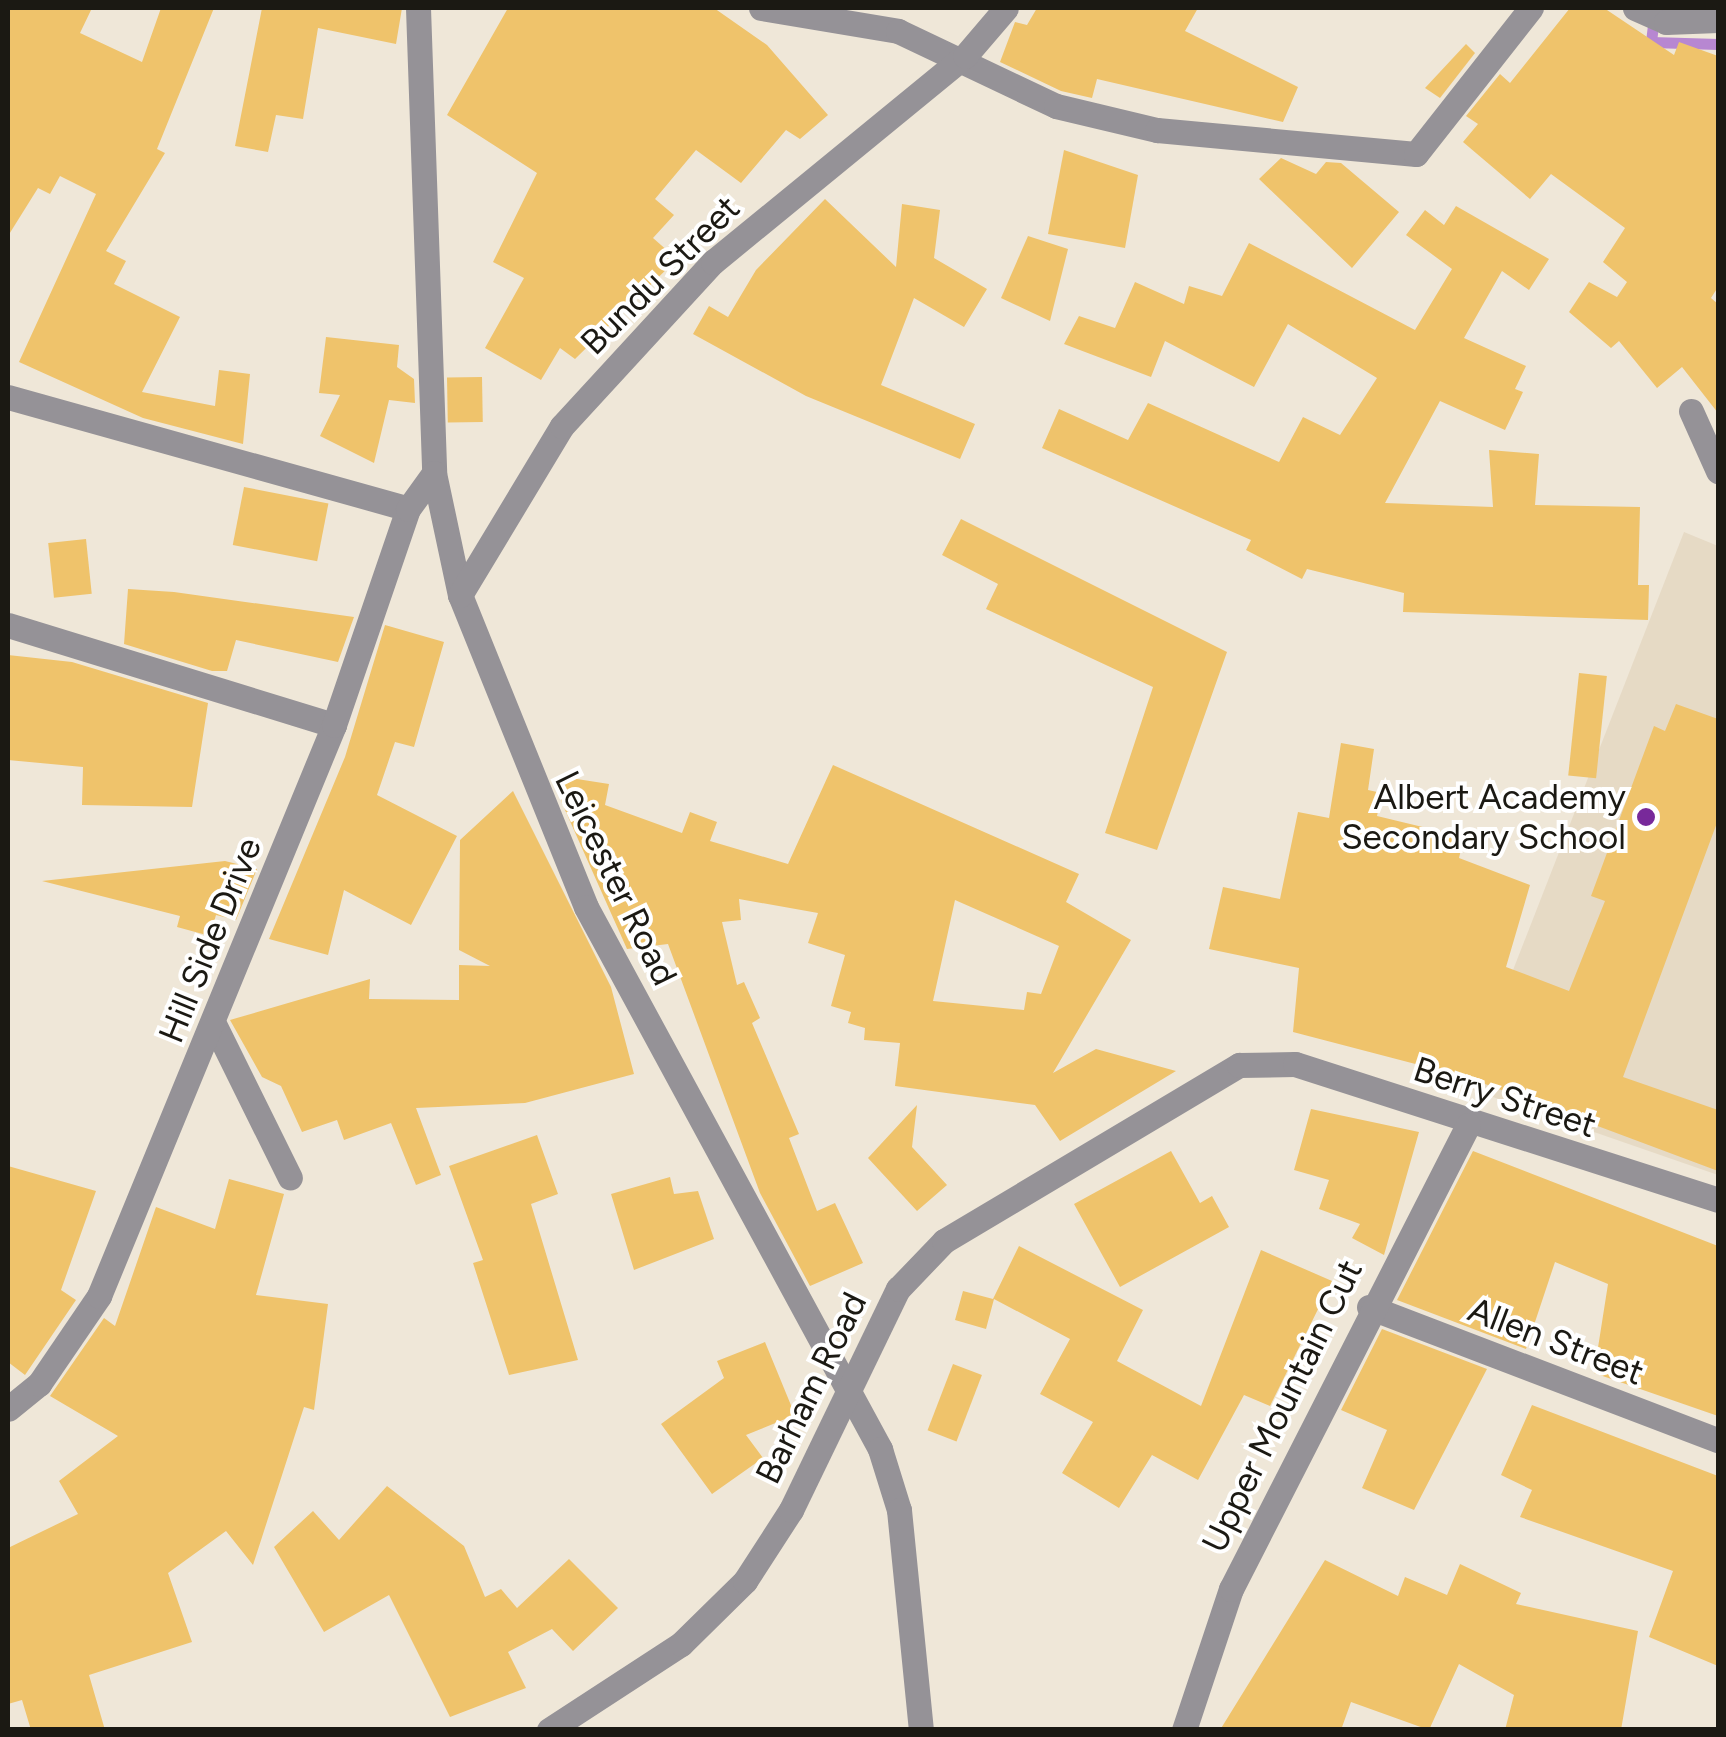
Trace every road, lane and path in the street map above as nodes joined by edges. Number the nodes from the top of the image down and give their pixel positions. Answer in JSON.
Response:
{"nodes":[{"id":1,"x":418,"y":8,"type":"edge"},
{"id":2,"x":761,"y":8,"type":"edge"},
{"id":3,"x":1006,"y":8,"type":"edge"},
{"id":4,"x":1531,"y":8,"type":"edge"},
{"id":5,"x":1635,"y":8,"type":"edge"},
{"id":6,"x":1718,"y":20,"type":"edge"},
{"id":7,"x":965,"y":56,"type":"junction"},
{"id":8,"x":8,"y":397,"type":"edge"},
{"id":9,"x":1691,"y":411,"type":"dead end"},
{"id":10,"x":1718,"y":471,"type":"edge"},
{"id":11,"x":434,"y":473,"type":"junction"},
{"id":12,"x":408,"y":509,"type":"junction"},
{"id":13,"x":460,"y":596,"type":"junction"},
{"id":14,"x":8,"y":625,"type":"edge"},
{"id":15,"x":334,"y":725,"type":"junction"},
{"id":16,"x":215,"y":1026,"type":"junction"},
{"id":17,"x":1272,"y":1060,"type":"joint"},
{"id":18,"x":1468,"y":1125,"type":"junction"},
{"id":19,"x":290,"y":1178,"type":"dead end"},
{"id":20,"x":1718,"y":1200,"type":"edge"},
{"id":21,"x":1368,"y":1307,"type":"junction"},
{"id":22,"x":843,"y":1390,"type":"junction"},
{"id":23,"x":8,"y":1409,"type":"edge"},
{"id":24,"x":1718,"y":1440,"type":"edge"},
{"id":25,"x":550,"y":1730,"type":"edge"},
{"id":26,"x":921,"y":1730,"type":"edge"},
{"id":27,"x":1184,"y":1730,"type":"edge"}],
"edges":[{"from":1,"to":11,"type":"street","name":"Leicester Road"},
{"from":2,"to":7,"type":"street"},
{"from":3,"to":7,"type":"street","name":"Bundu Street"},
{"from":4,"to":7,"type":"street"},
{"from":5,"to":6,"type":"street"},
{"from":7,"to":13,"type":"street","name":"Bundu Street"},
{"from":8,"to":12,"type":"street"},
{"from":9,"to":10,"type":"street"},
{"from":11,"to":12,"type":"street","name":"Hill Side Drive"},
{"from":11,"to":13,"type":"street","name":"Leicester Road"},
{"from":12,"to":15,"type":"street","name":"Hill Side Drive"},
{"from":13,"to":22,"type":"street","name":"Leicester Road"},
{"from":14,"to":15,"type":"street"},
{"from":15,"to":16,"type":"street","name":"Hill Side Drive"},
{"from":16,"to":19,"type":"street"},
{"from":16,"to":23,"type":"street","name":"Hill Side Drive"},
{"from":17,"to":18,"type":"street","name":"Berry Street"},
{"from":17,"to":22,"type":"street","name":"Barham Road"},
{"from":18,"to":20,"type":"street","name":"Berry Street"},
{"from":18,"to":21,"type":"street","name":"Upper Mountain Cut"},
{"from":21,"to":24,"type":"street","name":"Allen Street"},
{"from":21,"to":27,"type":"street","name":"Upper Mountain Cut"},
{"from":22,"to":25,"type":"street","name":"Barham Road"},
{"from":22,"to":26,"type":"street","name":"Leicester Road"}]}
